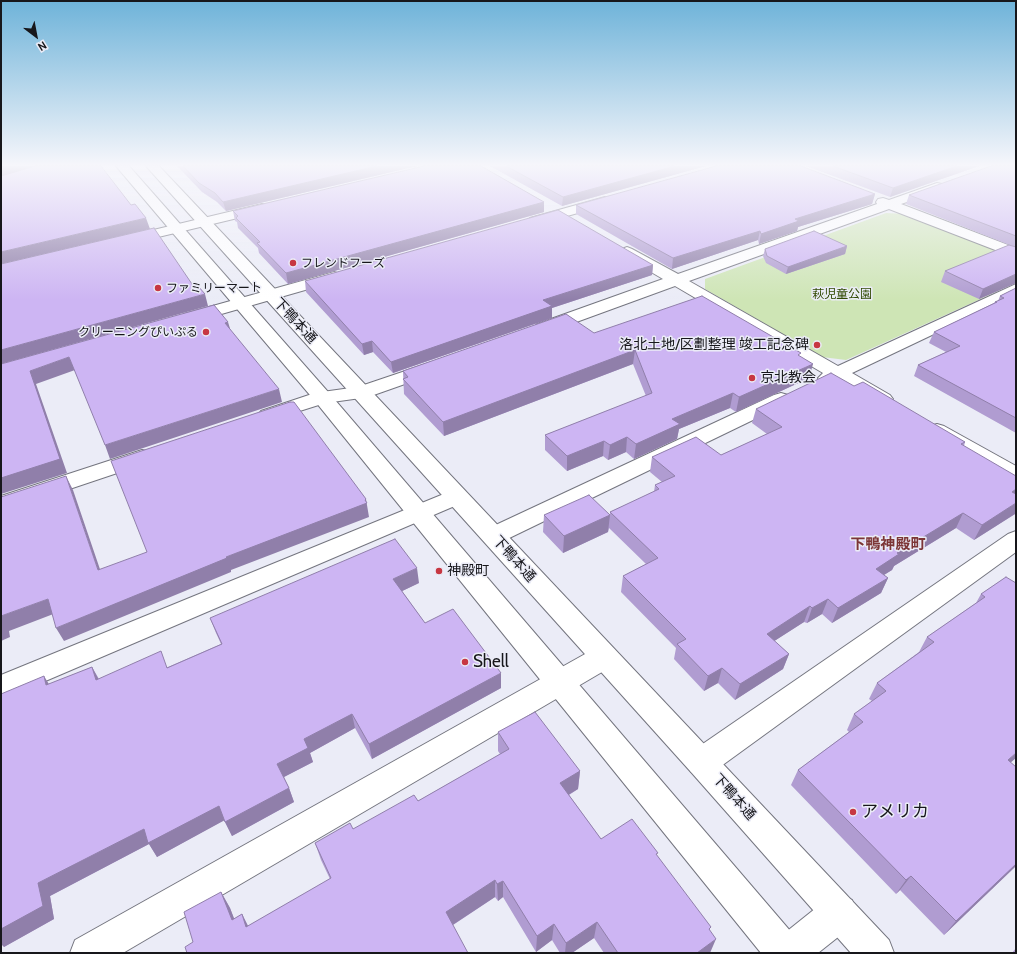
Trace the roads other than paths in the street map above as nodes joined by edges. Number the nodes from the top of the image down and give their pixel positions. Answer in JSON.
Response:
{"nodes":[{"id":1,"x":161,"y":211,"type":"edge"},
{"id":2,"x":194,"y":211,"type":"edge"},
{"id":3,"x":252,"y":211,"type":"edge"},
{"id":4,"x":555,"y":211,"type":"edge"},
{"id":5,"x":573,"y":211,"type":"edge"},
{"id":6,"x":870,"y":211,"type":"edge"},
{"id":7,"x":905,"y":211,"type":"edge"},
{"id":8,"x":561,"y":214,"type":"junction"},
{"id":9,"x":205,"y":222,"type":"junction"},
{"id":10,"x":523,"y":224,"type":"edge"},
{"id":11,"x":580,"y":225,"type":"edge"},
{"id":12,"x":177,"y":228,"type":"junction"},
{"id":13,"x":116,"y":243,"type":"edge"},
{"id":14,"x":612,"y":243,"type":"edge"},
{"id":15,"x":1016,"y":253,"type":"edge"},
{"id":16,"x":347,"y":274,"type":"edge"},
{"id":17,"x":677,"y":281,"type":"junction"},
{"id":18,"x":1016,"y":289,"type":"edge"},
{"id":19,"x":271,"y":295,"type":"junction"},
{"id":20,"x":242,"y":303,"type":"junction"},
{"id":21,"x":174,"y":323,"type":"edge"},
{"id":22,"x":527,"y":334,"type":"edge"},
{"id":23,"x":444,"y":364,"type":"edge"},
{"id":24,"x":838,"y":373,"type":"junction"},
{"id":25,"x":361,"y":393,"type":"junction"},
{"id":26,"x":322,"y":397,"type":"junction"},
{"id":27,"x":899,"y":408,"type":"edge"},
{"id":28,"x":920,"y":420,"type":"edge"},
{"id":29,"x":248,"y":422,"type":"edge"},
{"id":30,"x":158,"y":452,"type":"edge"},
{"id":31,"x":1016,"y":476,"type":"edge"},
{"id":32,"x":456,"y":497,"type":"junction"},
{"id":33,"x":1,"y":504,"type":"edge"},
{"id":34,"x":418,"y":513,"type":"junction"},
{"id":35,"x":493,"y":536,"type":"junction"},
{"id":36,"x":1016,"y":540,"type":"edge"},
{"id":37,"x":604,"y":657,"type":"junction"},
{"id":38,"x":559,"y":683,"type":"junction"},
{"id":39,"x":1,"y":688,"type":"edge"},
{"id":40,"x":702,"y":762,"type":"junction"},
{"id":41,"x":839,"y":913,"type":"junction"},
{"id":42,"x":88,"y":953,"type":"edge"},
{"id":43,"x":785,"y":953,"type":"edge"},
{"id":44,"x":789,"y":953,"type":"edge"},
{"id":45,"x":876,"y":953,"type":"edge"}],
"edges":[{"from":1,"to":12,"type":"street","name":"下鴨本通"},
{"from":2,"to":9,"type":"street","name":"下鴨本通"},
{"from":3,"to":9,"type":"street"},
{"from":4,"to":8,"type":"street"},
{"from":5,"to":8,"type":"street"},
{"from":6,"to":17,"type":"street"},
{"from":7,"to":15,"type":"street"},
{"from":8,"to":10,"type":"street"},
{"from":8,"to":11,"type":"street"},
{"from":9,"to":12,"type":"street"},
{"from":9,"to":19,"type":"street","name":"下鴨本通"},
{"from":12,"to":13,"type":"street"},
{"from":12,"to":20,"type":"street","name":"下鴨本通"},
{"from":14,"to":17,"type":"street"},
{"from":16,"to":19,"type":"street"},
{"from":17,"to":22,"type":"street"},
{"from":17,"to":24,"type":"street"},
{"from":18,"to":24,"type":"street"},
{"from":19,"to":20,"type":"street"},
{"from":19,"to":25,"type":"street","name":"下鴨本通"},
{"from":20,"to":21,"type":"street"},
{"from":20,"to":26,"type":"street","name":"下鴨本通"},
{"from":23,"to":25,"type":"street"},
{"from":24,"to":27,"type":"street"},
{"from":24,"to":35,"type":"street"},
{"from":25,"to":26,"type":"street"},
{"from":25,"to":32,"type":"street","name":"下鴨本通"},
{"from":26,"to":29,"type":"street"},
{"from":26,"to":34,"type":"street","name":"下鴨本通"},
{"from":28,"to":31,"type":"street"},
{"from":30,"to":33,"type":"street"},
{"from":32,"to":34,"type":"street"},
{"from":32,"to":35,"type":"street","name":"下鴨本通"},
{"from":34,"to":38,"type":"street","name":"下鴨本通"},
{"from":34,"to":39,"type":"street"},
{"from":35,"to":37,"type":"street","name":"下鴨本通"},
{"from":36,"to":40,"type":"street"},
{"from":37,"to":38,"type":"street"},
{"from":37,"to":40,"type":"street","name":"下鴨本通"},
{"from":38,"to":42,"type":"street"},
{"from":38,"to":43,"type":"street","name":"下鴨本通"},
{"from":40,"to":41,"type":"street","name":"下鴨本通"},
{"from":41,"to":44,"type":"street"},
{"from":41,"to":45,"type":"street","name":"下鴨本通"}]}
